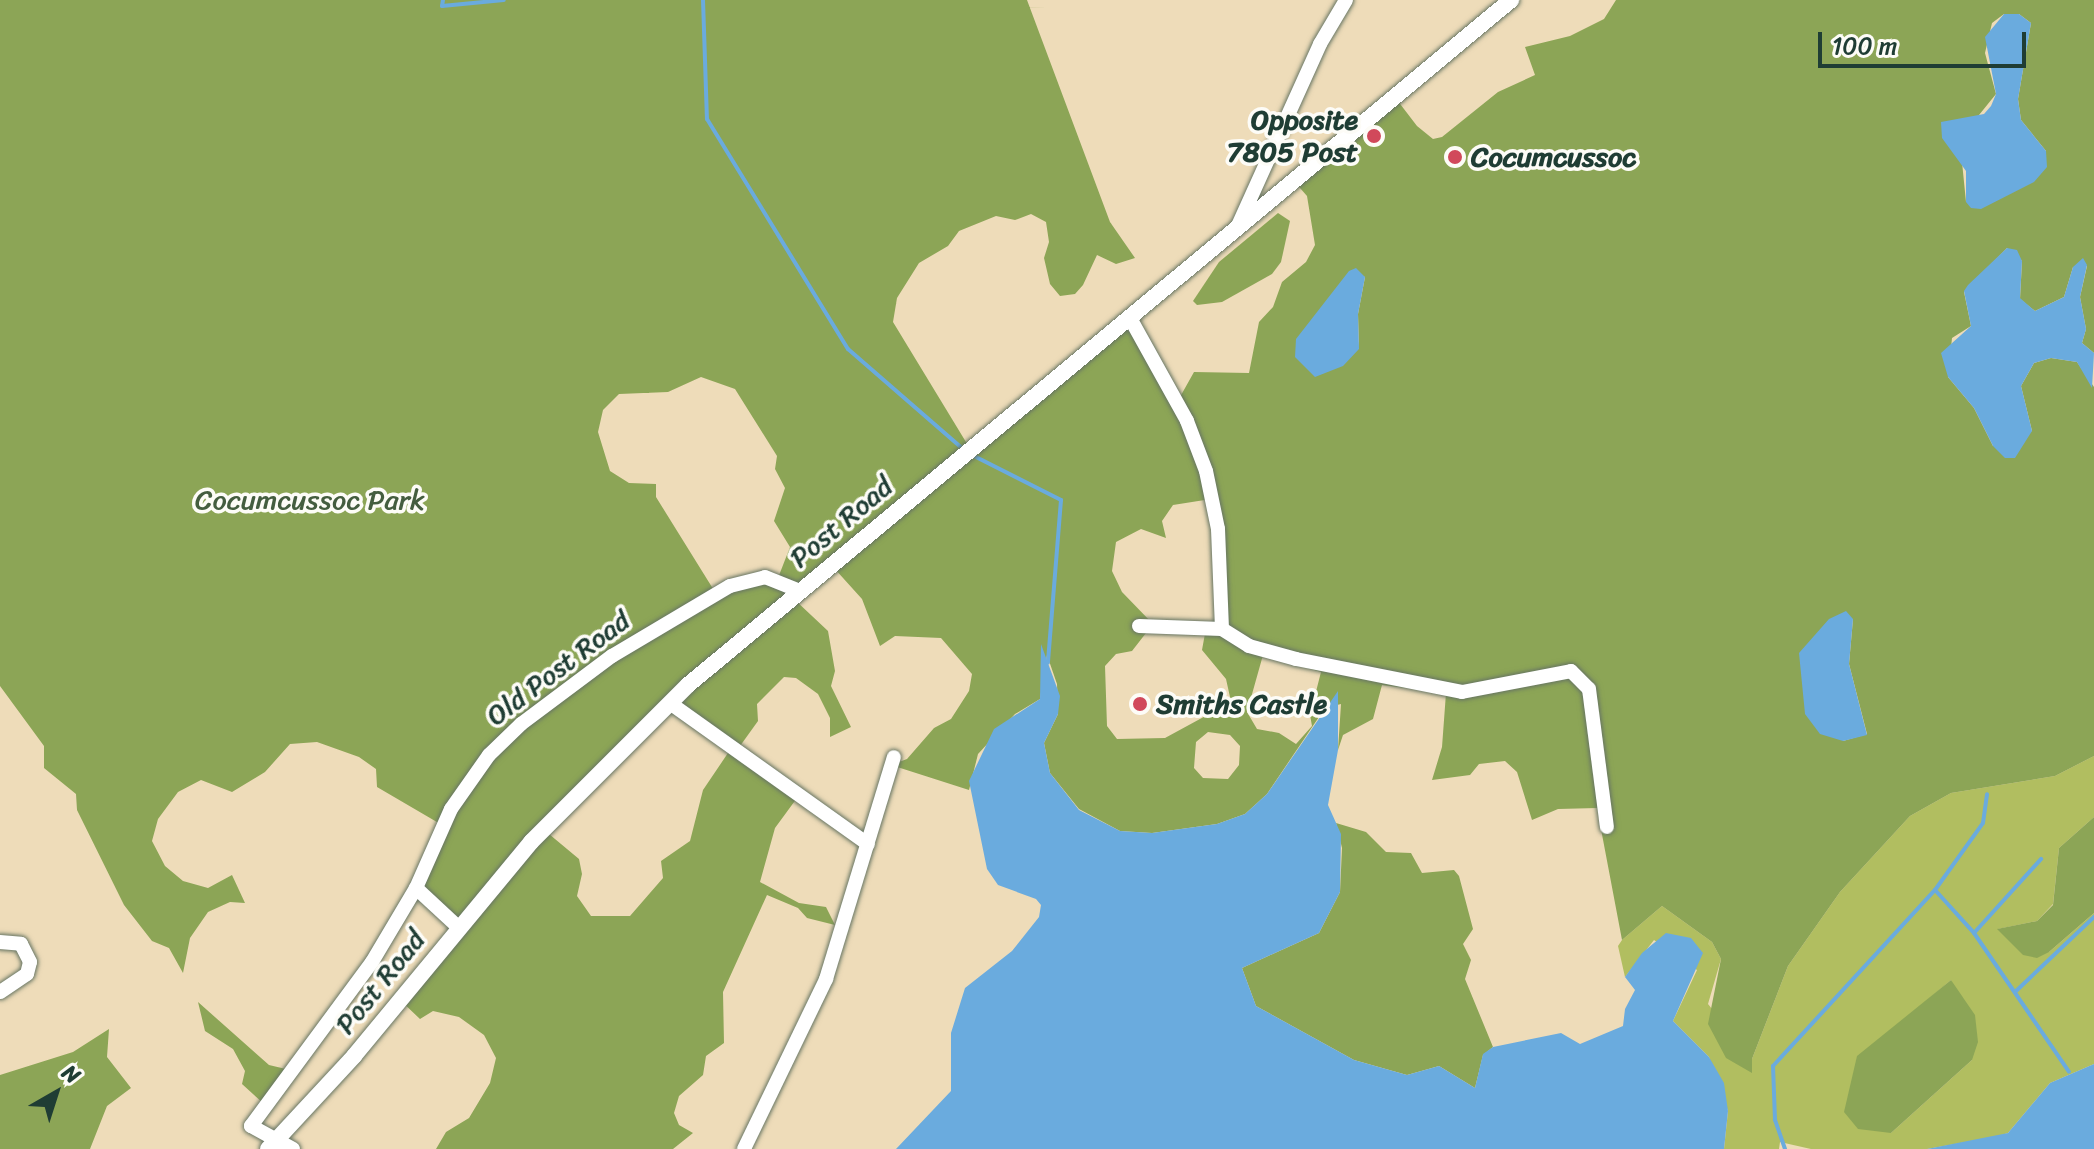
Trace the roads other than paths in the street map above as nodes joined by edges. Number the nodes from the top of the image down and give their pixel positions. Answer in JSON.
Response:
{"nodes":[{"id":1,"x":1346,"y":0,"type":"edge"},
{"id":2,"x":1511,"y":0,"type":"edge"},
{"id":3,"x":1237,"y":229,"type":"junction"},
{"id":4,"x":1130,"y":318,"type":"junction"},
{"id":5,"x":799,"y":591,"type":"junction"},
{"id":6,"x":1139,"y":626,"type":"dead end"},
{"id":7,"x":1222,"y":629,"type":"junction"},
{"id":8,"x":670,"y":703,"type":"junction"},
{"id":9,"x":894,"y":757,"type":"dead end"},
{"id":10,"x":1607,"y":827,"type":"dead end"},
{"id":11,"x":868,"y":844,"type":"junction"},
{"id":12,"x":416,"y":888,"type":"junction"},
{"id":13,"x":457,"y":926,"type":"junction"},
{"id":14,"x":0,"y":942,"type":"edge"},
{"id":15,"x":0,"y":992,"type":"edge"},
{"id":16,"x":272,"y":1145,"type":"edge"},
{"id":17,"x":293,"y":1149,"type":"edge"},
{"id":18,"x":744,"y":1149,"type":"edge"}],
"edges":[{"from":1,"to":3,"type":"street"},
{"from":2,"to":3,"type":"main road","name":"Post Road"},
{"from":3,"to":4,"type":"main road","name":"Post Road"},
{"from":4,"to":5,"type":"main road","name":"Post Road"},
{"from":4,"to":7,"type":"street"},
{"from":5,"to":8,"type":"main road","name":"Post Road"},
{"from":5,"to":12,"type":"street","name":"Old Post Road"},
{"from":6,"to":7,"type":"street"},
{"from":7,"to":10,"type":"street"},
{"from":8,"to":11,"type":"street"},
{"from":8,"to":13,"type":"main road","name":"Post Road"},
{"from":9,"to":11,"type":"street"},
{"from":11,"to":18,"type":"street"},
{"from":12,"to":13,"type":"street"},
{"from":12,"to":16,"type":"street","name":"Old Post Road"},
{"from":13,"to":16,"type":"main road","name":"Post Road"},
{"from":14,"to":15,"type":"street"},
{"from":16,"to":17,"type":"street"}]}
